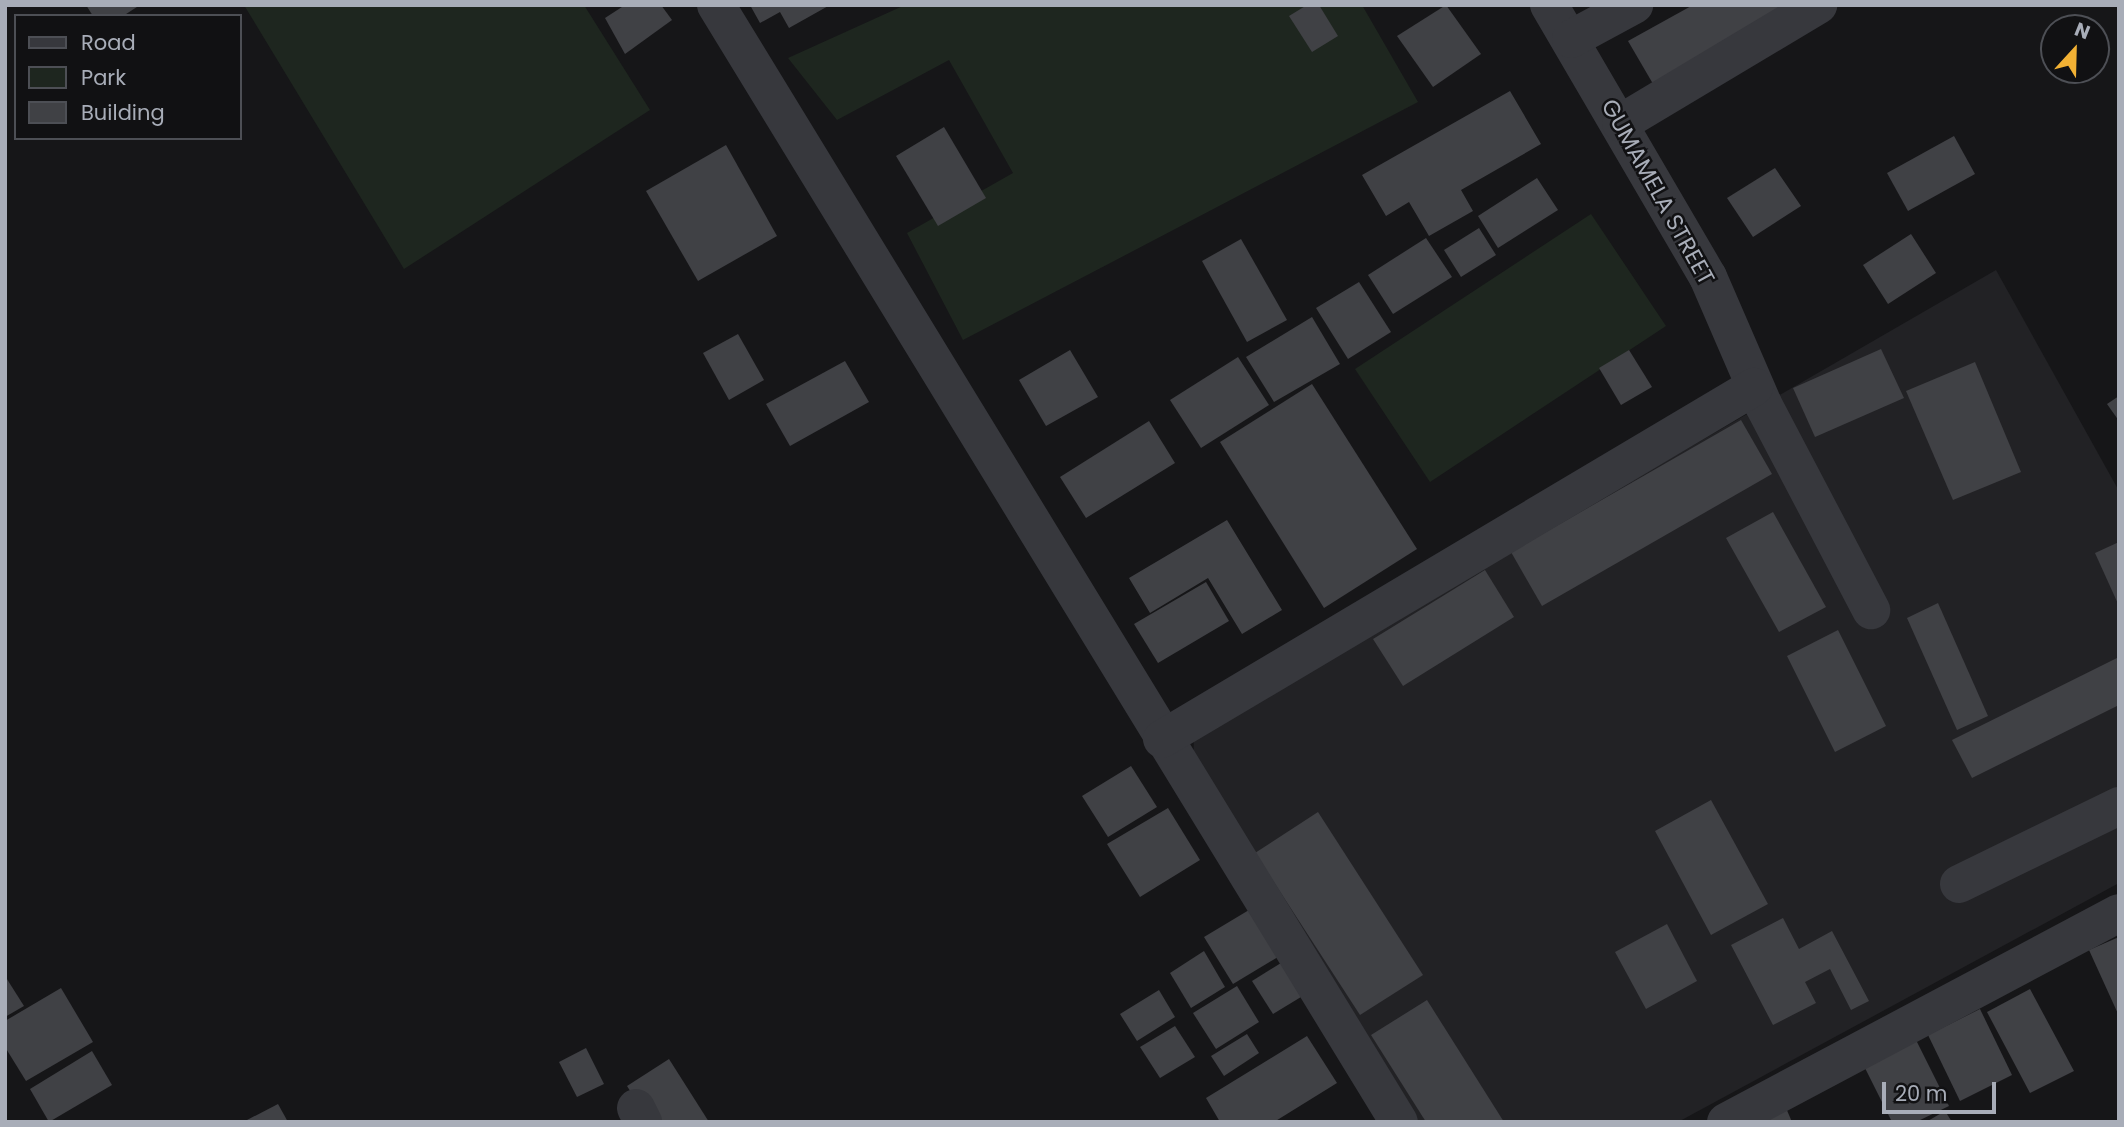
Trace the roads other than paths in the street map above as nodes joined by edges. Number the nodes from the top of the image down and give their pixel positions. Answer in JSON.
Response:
{"nodes":[{"id":1,"x":716,"y":5,"type":"edge"},
{"id":2,"x":1549,"y":5,"type":"edge"},
{"id":3,"x":1634,"y":5,"type":"edge"},
{"id":4,"x":1818,"y":5,"type":"edge"},
{"id":5,"x":1571,"y":39,"type":"junction"},
{"id":6,"x":1621,"y":123,"type":"junction"},
{"id":7,"x":1754,"y":387,"type":"junction"},
{"id":8,"x":1871,"y":610,"type":"dead end"},
{"id":9,"x":1162,"y":739,"type":"junction"},
{"id":10,"x":2119,"y":806,"type":"edge"},
{"id":11,"x":1959,"y":884,"type":"dead end"},
{"id":12,"x":2119,"y":913,"type":"edge"},
{"id":13,"x":1399,"y":1122,"type":"edge"},
{"id":14,"x":1726,"y":1122,"type":"edge"}],
"edges":[{"from":1,"to":9,"type":"street"},
{"from":2,"to":5,"type":"street","name":"GUMAMELA STREET"},
{"from":3,"to":5,"type":"street"},
{"from":4,"to":6,"type":"street"},
{"from":5,"to":6,"type":"street","name":"GUMAMELA STREET"},
{"from":6,"to":7,"type":"street","name":"GUMAMELA STREET"},
{"from":7,"to":8,"type":"street","name":"GUMAMELA STREET"},
{"from":7,"to":9,"type":"street"},
{"from":9,"to":13,"type":"street"},
{"from":10,"to":11,"type":"street"},
{"from":12,"to":14,"type":"street"}]}
